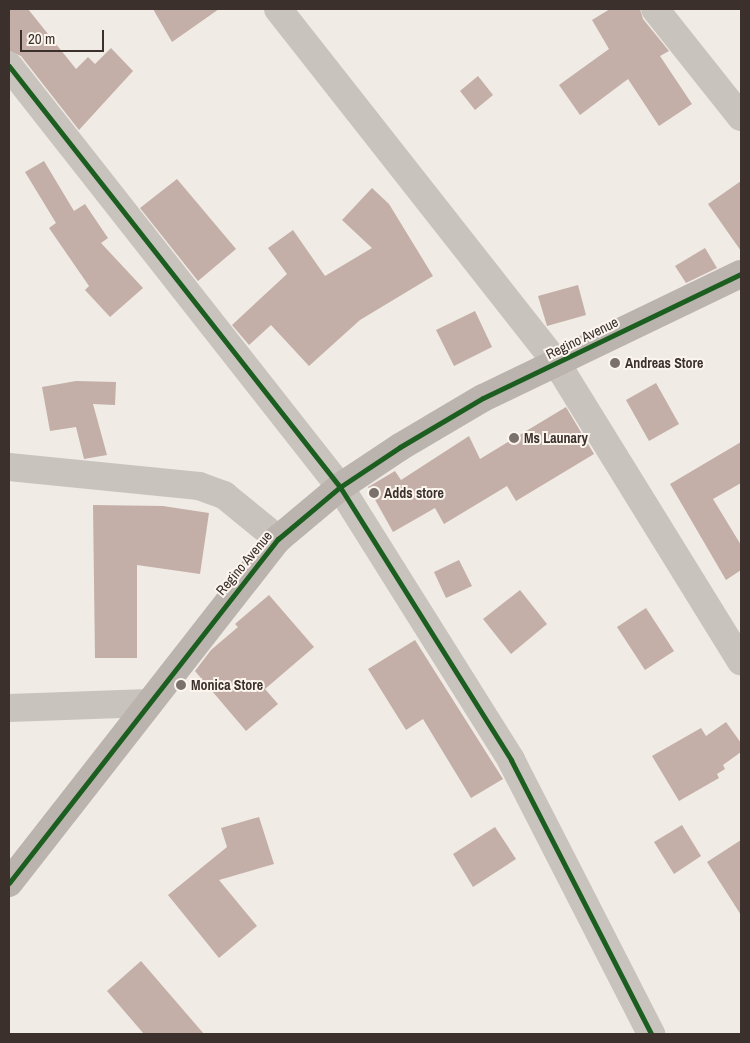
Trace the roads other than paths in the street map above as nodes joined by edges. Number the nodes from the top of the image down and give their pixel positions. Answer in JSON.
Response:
{"nodes":[{"id":1,"x":278,"y":9,"type":"edge"},
{"id":2,"x":655,"y":9,"type":"edge"},
{"id":3,"x":9,"y":66,"type":"edge"},
{"id":4,"x":741,"y":118,"type":"edge"},
{"id":5,"x":741,"y":274,"type":"edge"},
{"id":6,"x":556,"y":362,"type":"junction"},
{"id":7,"x":9,"y":467,"type":"edge"},
{"id":8,"x":340,"y":487,"type":"junction"},
{"id":9,"x":278,"y":539,"type":"junction"},
{"id":10,"x":741,"y":661,"type":"edge"},
{"id":11,"x":149,"y":703,"type":"junction"},
{"id":12,"x":9,"y":708,"type":"edge"},
{"id":13,"x":9,"y":883,"type":"edge"},
{"id":14,"x":651,"y":1034,"type":"edge"}],
"edges":[{"from":1,"to":6,"type":"street"},
{"from":2,"to":4,"type":"street"},
{"from":3,"to":8,"type":"street"},
{"from":5,"to":6,"type":"street","name":"Regino Avenue"},
{"from":6,"to":8,"type":"street","name":"Regino Avenue"},
{"from":6,"to":10,"type":"street"},
{"from":7,"to":9,"type":"street"},
{"from":8,"to":9,"type":"street","name":"Regino Avenue"},
{"from":8,"to":14,"type":"street"},
{"from":9,"to":11,"type":"street","name":"Regino Avenue"},
{"from":11,"to":12,"type":"street"},
{"from":11,"to":13,"type":"street","name":"Regino Avenue"}]}
